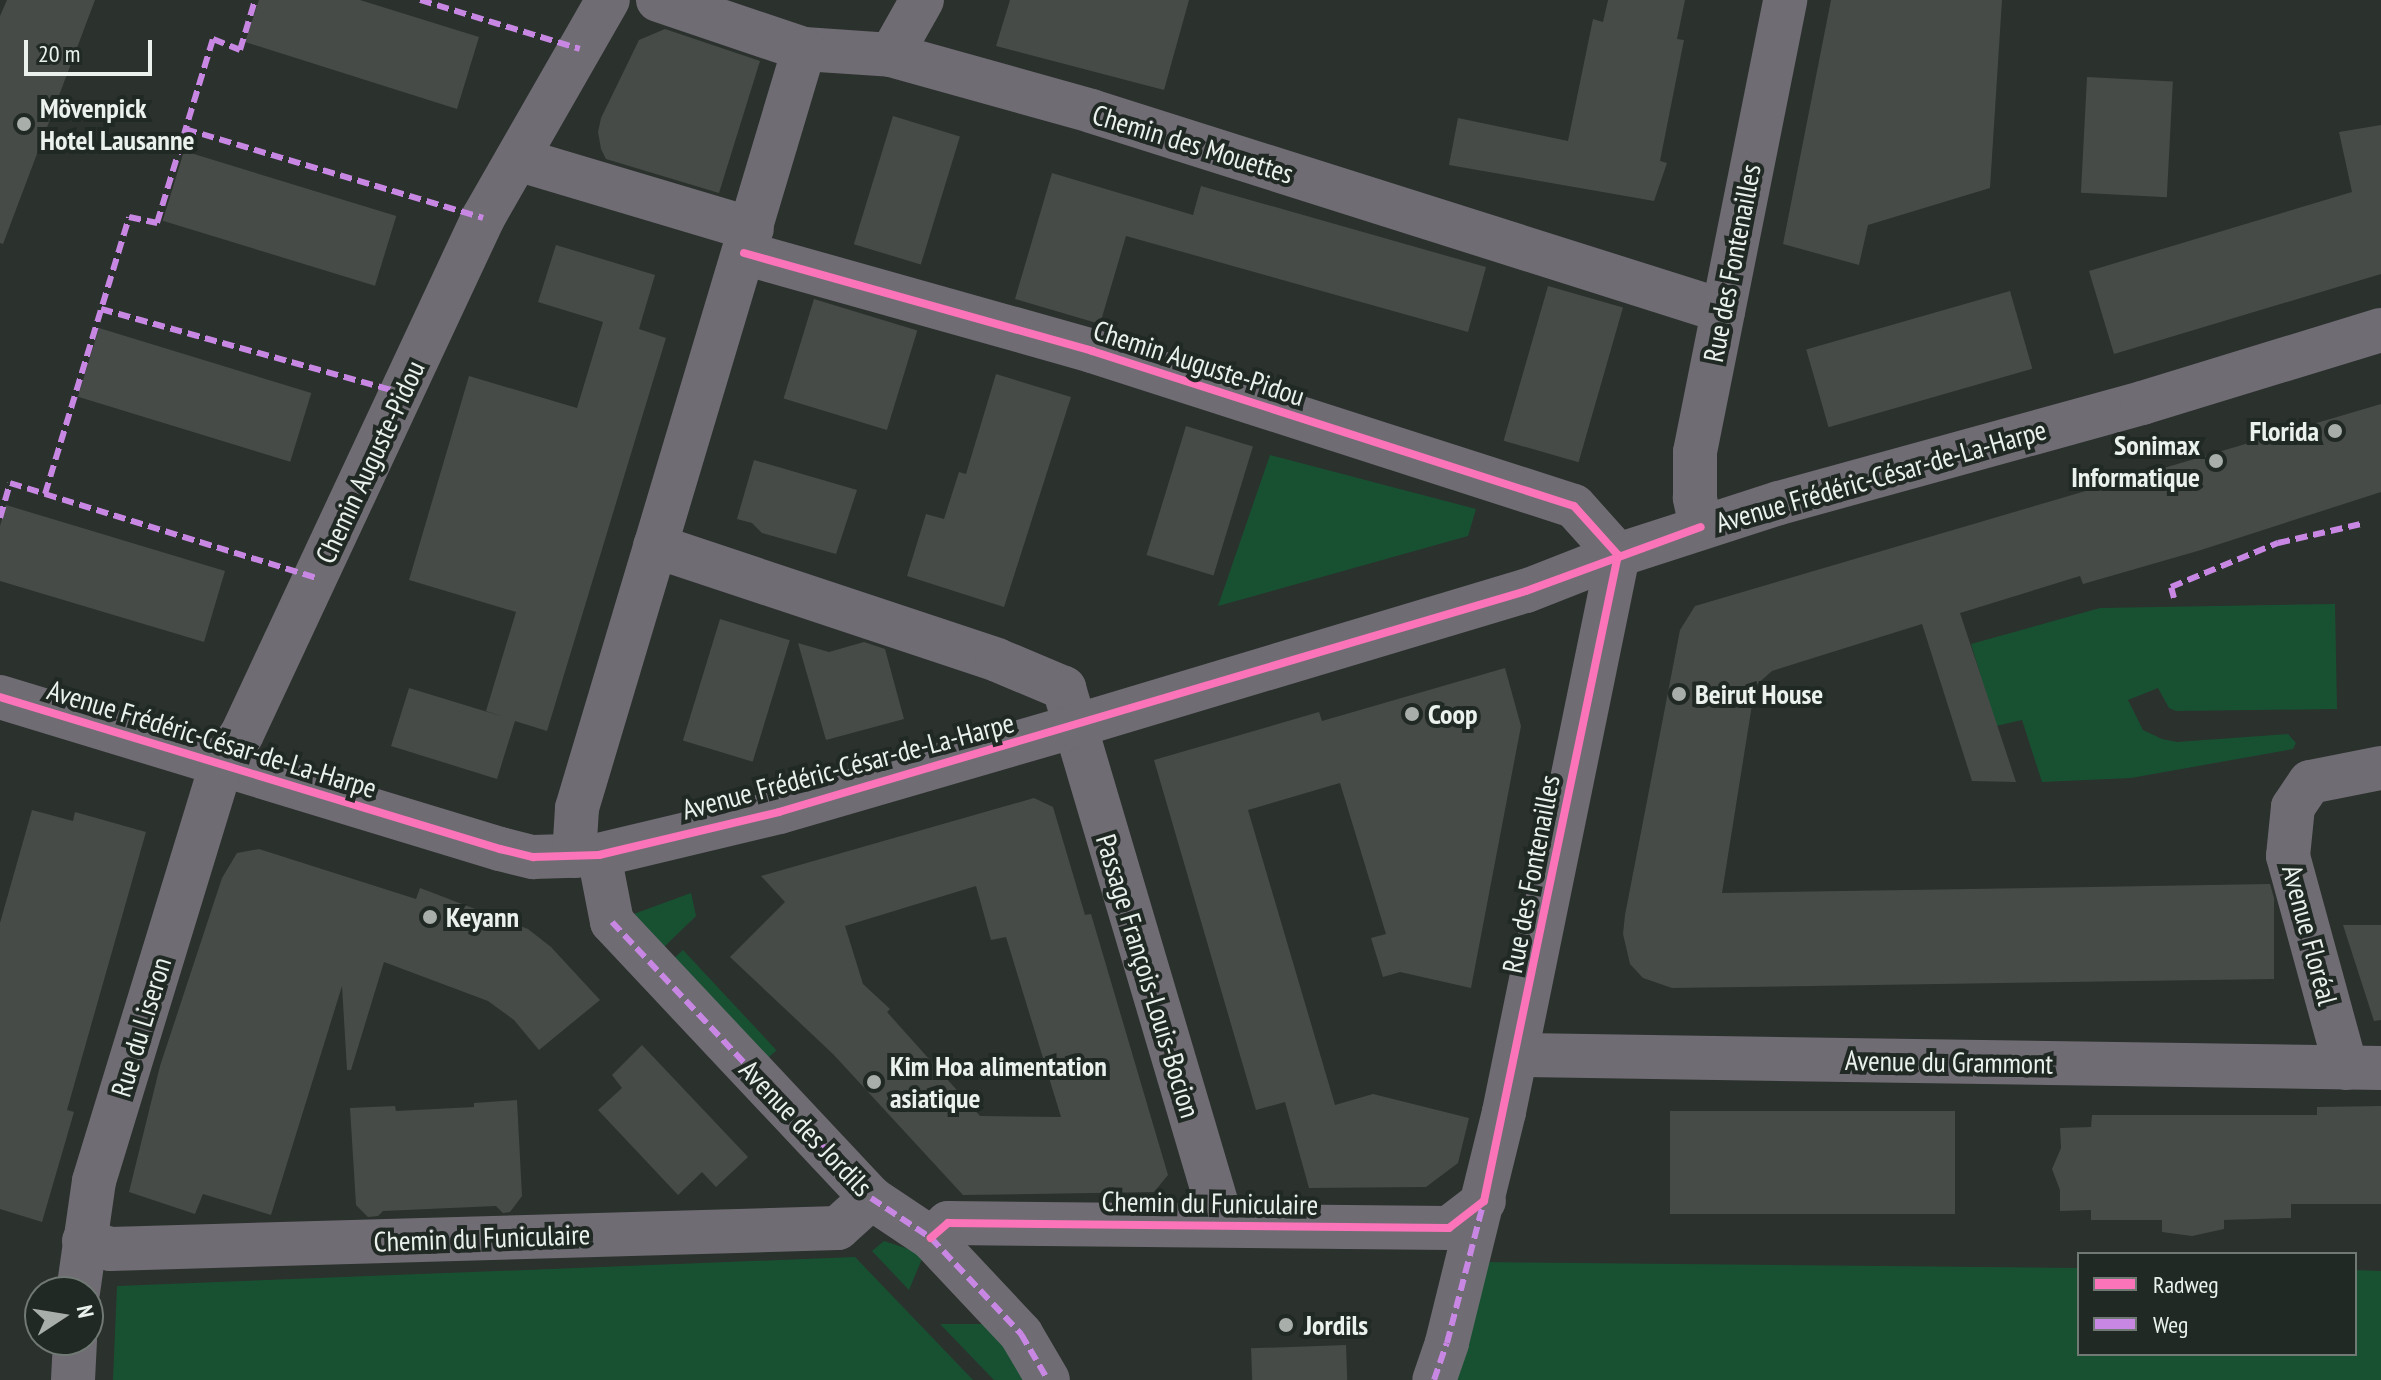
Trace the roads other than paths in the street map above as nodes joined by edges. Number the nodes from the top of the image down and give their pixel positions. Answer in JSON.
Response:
{"nodes":[{"id":1,"x":608,"y":0,"type":"edge"},
{"id":2,"x":658,"y":0,"type":"edge"},
{"id":3,"x":922,"y":0,"type":"edge"},
{"id":4,"x":1785,"y":0,"type":"edge"},
{"id":5,"x":804,"y":49,"type":"junction"},
{"id":6,"x":891,"y":55,"type":"junction"},
{"id":7,"x":517,"y":159,"type":"junction"},
{"id":8,"x":748,"y":241,"type":"junction"},
{"id":9,"x":1723,"y":311,"type":"junction"},
{"id":10,"x":2381,"y":330,"type":"edge"},
{"id":11,"x":1701,"y":527,"type":"junction"},
{"id":12,"x":655,"y":546,"type":"junction"},
{"id":13,"x":1618,"y":555,"type":"junction"},
{"id":14,"x":0,"y":697,"type":"edge"},
{"id":15,"x":1075,"y":726,"type":"junction"},
{"id":16,"x":221,"y":765,"type":"junction"},
{"id":17,"x":2381,"y":768,"type":"edge"},
{"id":18,"x":586,"y":855,"type":"junction"},
{"id":19,"x":1517,"y":1055,"type":"junction"},
{"id":20,"x":2364,"y":1068,"type":"edge"},
{"id":21,"x":871,"y":1198,"type":"junction"},
{"id":22,"x":1484,"y":1201,"type":"junction"},
{"id":23,"x":1223,"y":1225,"type":"junction"},
{"id":24,"x":931,"y":1238,"type":"junction"},
{"id":25,"x":84,"y":1241,"type":"junction"},
{"id":26,"x":80,"y":1276,"type":"edge"},
{"id":27,"x":74,"y":1356,"type":"edge"},
{"id":28,"x":73,"y":1380,"type":"edge"},
{"id":29,"x":1048,"y":1380,"type":"edge"},
{"id":30,"x":1434,"y":1380,"type":"edge"}],
"edges":[{"from":1,"to":7,"type":"street","name":"Chemin Auguste-Pidou"},
{"from":2,"to":5,"type":"street","name":"Chemin des Mouettes"},
{"from":3,"to":6,"type":"street"},
{"from":4,"to":9,"type":"street","name":"Rue des Fontenailles"},
{"from":5,"to":6,"type":"street","name":"Chemin des Mouettes"},
{"from":5,"to":8,"type":"street"},
{"from":6,"to":9,"type":"street","name":"Chemin des Mouettes"},
{"from":7,"to":8,"type":"street","name":"Chemin Auguste-Pidou"},
{"from":7,"to":16,"type":"street","name":"Chemin Auguste-Pidou"},
{"from":8,"to":12,"type":"street"},
{"from":8,"to":13,"type":"street","name":"Chemin Auguste-Pidou"},
{"from":9,"to":11,"type":"street","name":"Rue des Fontenailles"},
{"from":10,"to":11,"type":"street","name":"Avenue Frédéric-César-de-La-Harpe"},
{"from":11,"to":13,"type":"street","name":"Avenue Frédéric-César-de-La-Harpe"},
{"from":12,"to":15,"type":"street"},
{"from":12,"to":18,"type":"street"},
{"from":13,"to":15,"type":"street","name":"Avenue Frédéric-César-de-La-Harpe"},
{"from":13,"to":19,"type":"street","name":"Rue des Fontenailles"},
{"from":14,"to":16,"type":"street","name":"Avenue Frédéric-César-de-La-Harpe"},
{"from":15,"to":18,"type":"street","name":"Avenue Frédéric-César-de-La-Harpe"},
{"from":15,"to":23,"type":"street","name":"Passage François-Louis-Bocion"},
{"from":16,"to":18,"type":"street","name":"Avenue Frédéric-César-de-La-Harpe"},
{"from":16,"to":25,"type":"street","name":"Rue du Liseron"},
{"from":17,"to":20,"type":"street","name":"Avenue Floréal"},
{"from":18,"to":21,"type":"street","name":"Avenue des Jordils"},
{"from":19,"to":20,"type":"street","name":"Avenue du Grammont"},
{"from":19,"to":22,"type":"street","name":"Rue des Fontenailles"},
{"from":21,"to":24,"type":"street","name":"Avenue des Jordils"},
{"from":21,"to":25,"type":"street","name":"Chemin du Funiculaire"},
{"from":22,"to":23,"type":"street","name":"Chemin du Funiculaire"},
{"from":22,"to":30,"type":"street","name":"Rue des Fontenailles"},
{"from":23,"to":24,"type":"street","name":"Chemin du Funiculaire"},
{"from":24,"to":29,"type":"street","name":"Avenue des Jordils"},
{"from":25,"to":26,"type":"street","name":"Rue du Liseron"},
{"from":27,"to":28,"type":"street"}]}
